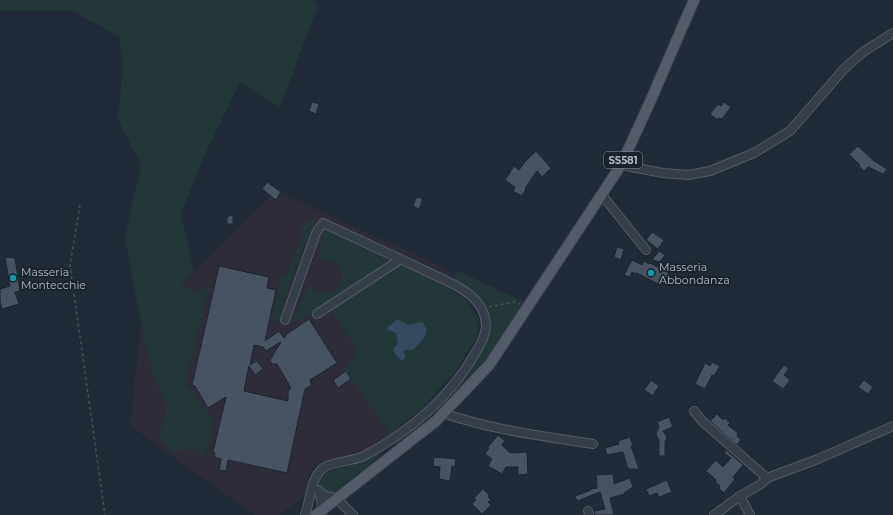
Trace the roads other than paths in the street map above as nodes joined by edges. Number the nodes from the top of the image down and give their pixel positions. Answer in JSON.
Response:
{"nodes":[{"id":1,"x":694,"y":0,"type":"edge"},
{"id":2,"x":893,"y":33,"type":"edge"},
{"id":3,"x":621,"y":165,"type":"junction"},
{"id":4,"x":602,"y":195,"type":"junction"},
{"id":5,"x":646,"y":250,"type":"dead end"},
{"id":6,"x":401,"y":259,"type":"junction"},
{"id":7,"x":317,"y":314,"type":"dead end"},
{"id":8,"x":285,"y":320,"type":"dead end"},
{"id":9,"x":694,"y":411,"type":"dead end"},
{"id":10,"x":443,"y":413,"type":"junction"},
{"id":11,"x":893,"y":426,"type":"edge"},
{"id":12,"x":594,"y":444,"type":"dead end"},
{"id":13,"x":767,"y":478,"type":"junction"},
{"id":14,"x":313,"y":483,"type":"junction"},
{"id":15,"x":319,"y":492,"type":"junction"},
{"id":16,"x":740,"y":496,"type":"junction"},
{"id":17,"x":336,"y":498,"type":"junction"},
{"id":18,"x":310,"y":500,"type":"junction"},
{"id":19,"x":319,"y":512,"type":"edge"},
{"id":20,"x":306,"y":515,"type":"edge"},
{"id":21,"x":353,"y":515,"type":"edge"},
{"id":22,"x":714,"y":515,"type":"edge"},
{"id":23,"x":750,"y":515,"type":"edge"}],
"edges":[{"from":1,"to":3,"type":"main road","number":"SS581"},
{"from":2,"to":3,"type":"street"},
{"from":3,"to":4,"type":"main road","number":"SS581"},
{"from":4,"to":5,"type":"street"},
{"from":4,"to":10,"type":"main road","number":"SS581"},
{"from":6,"to":7,"type":"street"},
{"from":6,"to":8,"type":"street"},
{"from":6,"to":14,"type":"street"},
{"from":9,"to":13,"type":"street"},
{"from":10,"to":12,"type":"street"},
{"from":10,"to":17,"type":"main road"},
{"from":11,"to":13,"type":"street"},
{"from":13,"to":16,"type":"street"},
{"from":14,"to":15,"type":"street"},
{"from":14,"to":18,"type":"street"},
{"from":15,"to":17,"type":"street"},
{"from":15,"to":19,"type":"street"},
{"from":16,"to":22,"type":"street"},
{"from":16,"to":23,"type":"street"},
{"from":17,"to":19,"type":"main road"},
{"from":17,"to":21,"type":"street"},
{"from":18,"to":19,"type":"street"},
{"from":18,"to":20,"type":"street"}]}
